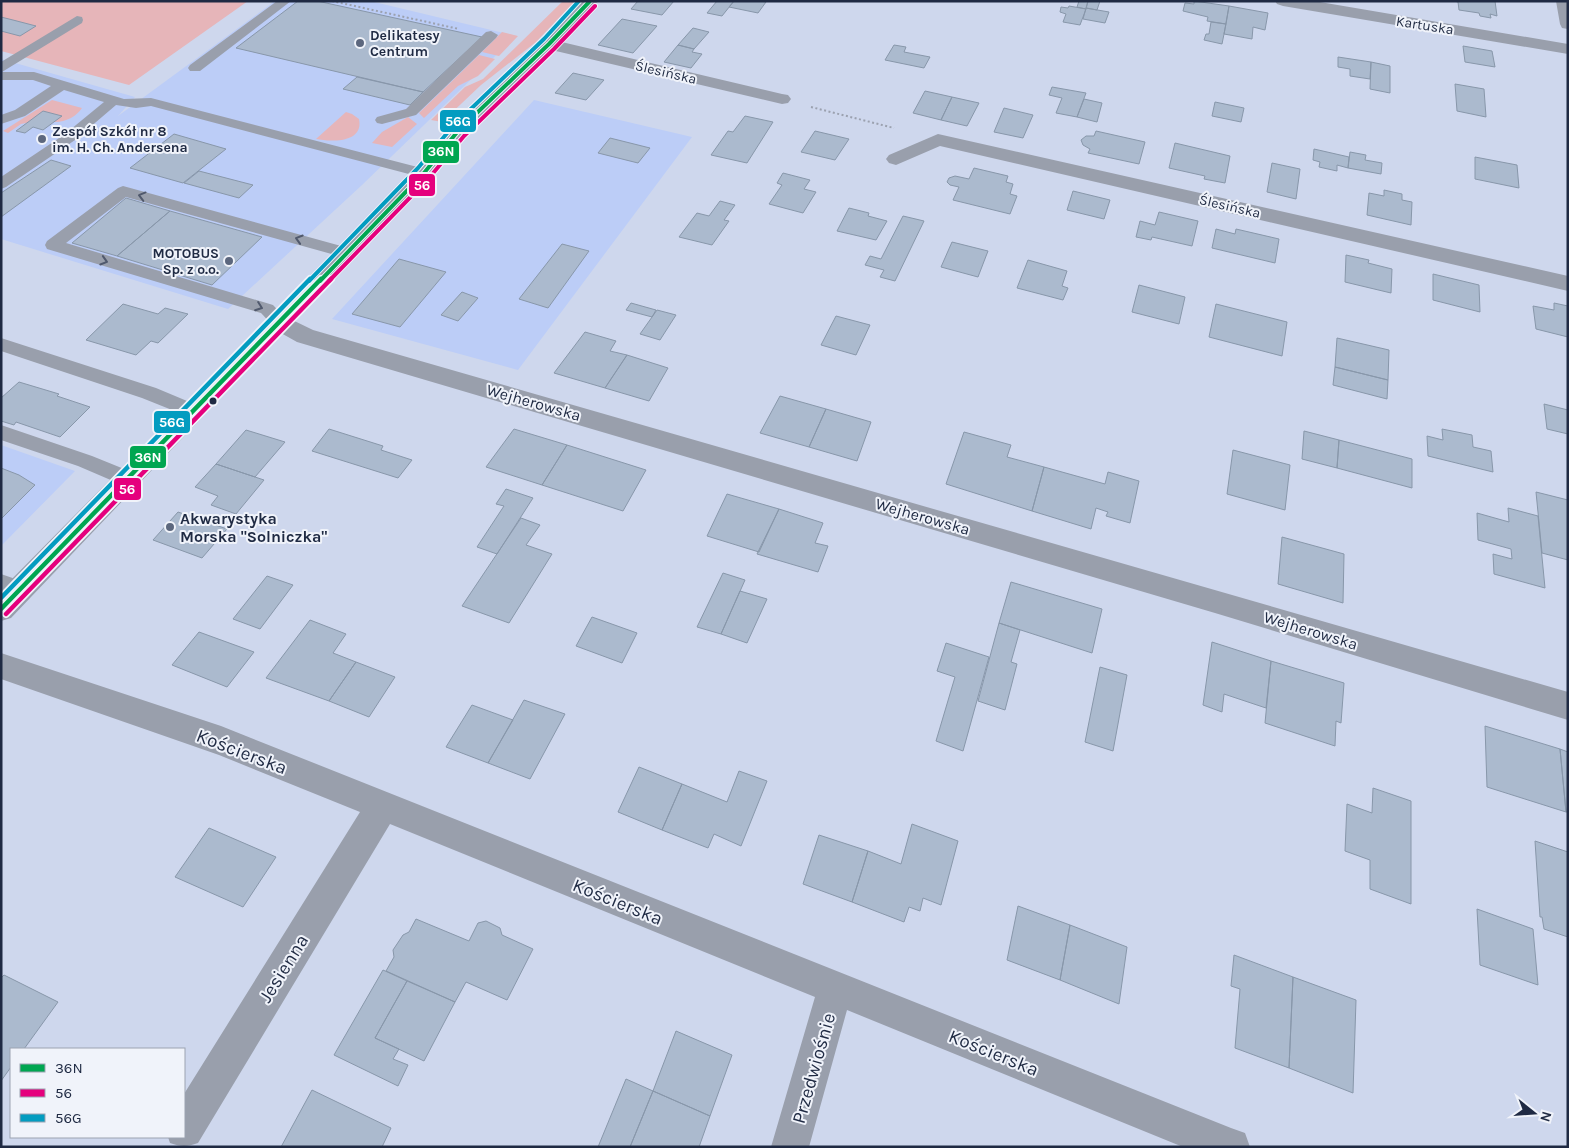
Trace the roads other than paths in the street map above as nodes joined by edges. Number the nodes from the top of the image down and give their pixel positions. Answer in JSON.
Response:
{"nodes":[{"id":1,"x":285,"y":1,"type":"edge"},
{"id":2,"x":590,"y":1,"type":"edge"},
{"id":3,"x":1283,"y":1,"type":"edge"},
{"id":4,"x":1564,"y":1,"type":"edge"},
{"id":5,"x":77,"y":20,"type":"dead end"},
{"id":6,"x":1568,"y":24,"type":"edge"},
{"id":7,"x":491,"y":36,"type":"road end"},
{"id":8,"x":549,"y":44,"type":"junction"},
{"id":9,"x":1568,"y":49,"type":"edge"},
{"id":10,"x":1,"y":68,"type":"edge"},
{"id":11,"x":195,"y":68,"type":"dead end"},
{"id":12,"x":1,"y":76,"type":"edge"},
{"id":13,"x":62,"y":85,"type":"junction"},
{"id":14,"x":782,"y":99,"type":"road end"},
{"id":15,"x":113,"y":101,"type":"junction"},
{"id":16,"x":1,"y":120,"type":"edge"},
{"id":17,"x":382,"y":120,"type":"dead end"},
{"id":18,"x":896,"y":159,"type":"dead end"},
{"id":19,"x":424,"y":172,"type":"junction"},
{"id":20,"x":1,"y":184,"type":"edge"},
{"id":21,"x":346,"y":253,"type":"junction"},
{"id":22,"x":1568,"y":284,"type":"edge"},
{"id":23,"x":280,"y":322,"type":"junction"},
{"id":24,"x":1,"y":344,"type":"edge"},
{"id":25,"x":192,"y":411,"type":"junction"},
{"id":26,"x":1,"y":432,"type":"edge"},
{"id":27,"x":127,"y":479,"type":"junction"},
{"id":28,"x":10,"y":587,"type":"edge"},
{"id":29,"x":1,"y":609,"type":"edge"},
{"id":30,"x":1,"y":666,"type":"edge"},
{"id":31,"x":1568,"y":706,"type":"edge"},
{"id":32,"x":382,"y":807,"type":"junction"},
{"id":33,"x":836,"y":989,"type":"junction"},
{"id":34,"x":185,"y":1127,"type":"edge"},
{"id":35,"x":790,"y":1147,"type":"edge"},
{"id":36,"x":1231,"y":1147,"type":"edge"}],
"edges":[{"from":1,"to":11,"type":"lane"},
{"from":2,"to":8,"type":"main road"},
{"from":3,"to":9,"type":"street","name":"Kartuska"},
{"from":4,"to":6,"type":"street"},
{"from":5,"to":10,"type":"lane"},
{"from":7,"to":17,"type":"lane"},
{"from":8,"to":14,"type":"street","name":"Ślesińska"},
{"from":8,"to":19,"type":"main road"},
{"from":12,"to":13,"type":"lane"},
{"from":13,"to":15,"type":"lane"},
{"from":13,"to":16,"type":"lane"},
{"from":15,"to":19,"type":"lane"},
{"from":15,"to":20,"type":"lane"},
{"from":18,"to":22,"type":"street","name":"Ślesińska"},
{"from":19,"to":21,"type":"main road"},
{"from":21,"to":23,"type":"main road"},
{"from":21,"to":23,"type":"lane","one_way":true},
{"from":23,"to":25,"type":"main road"},
{"from":23,"to":31,"type":"street","name":"Wejherowska"},
{"from":24,"to":25,"type":"lane"},
{"from":25,"to":27,"type":"main road"},
{"from":26,"to":27,"type":"lane"},
{"from":27,"to":28,"type":"main road"},
{"from":28,"to":29,"type":"main road"},
{"from":30,"to":32,"type":"street","name":"Kościerska"},
{"from":32,"to":33,"type":"street","name":"Kościerska"},
{"from":32,"to":34,"type":"street","name":"Jesienna"},
{"from":33,"to":35,"type":"street","name":"Przedwiośnie"},
{"from":33,"to":36,"type":"street","name":"Kościerska"}]}
